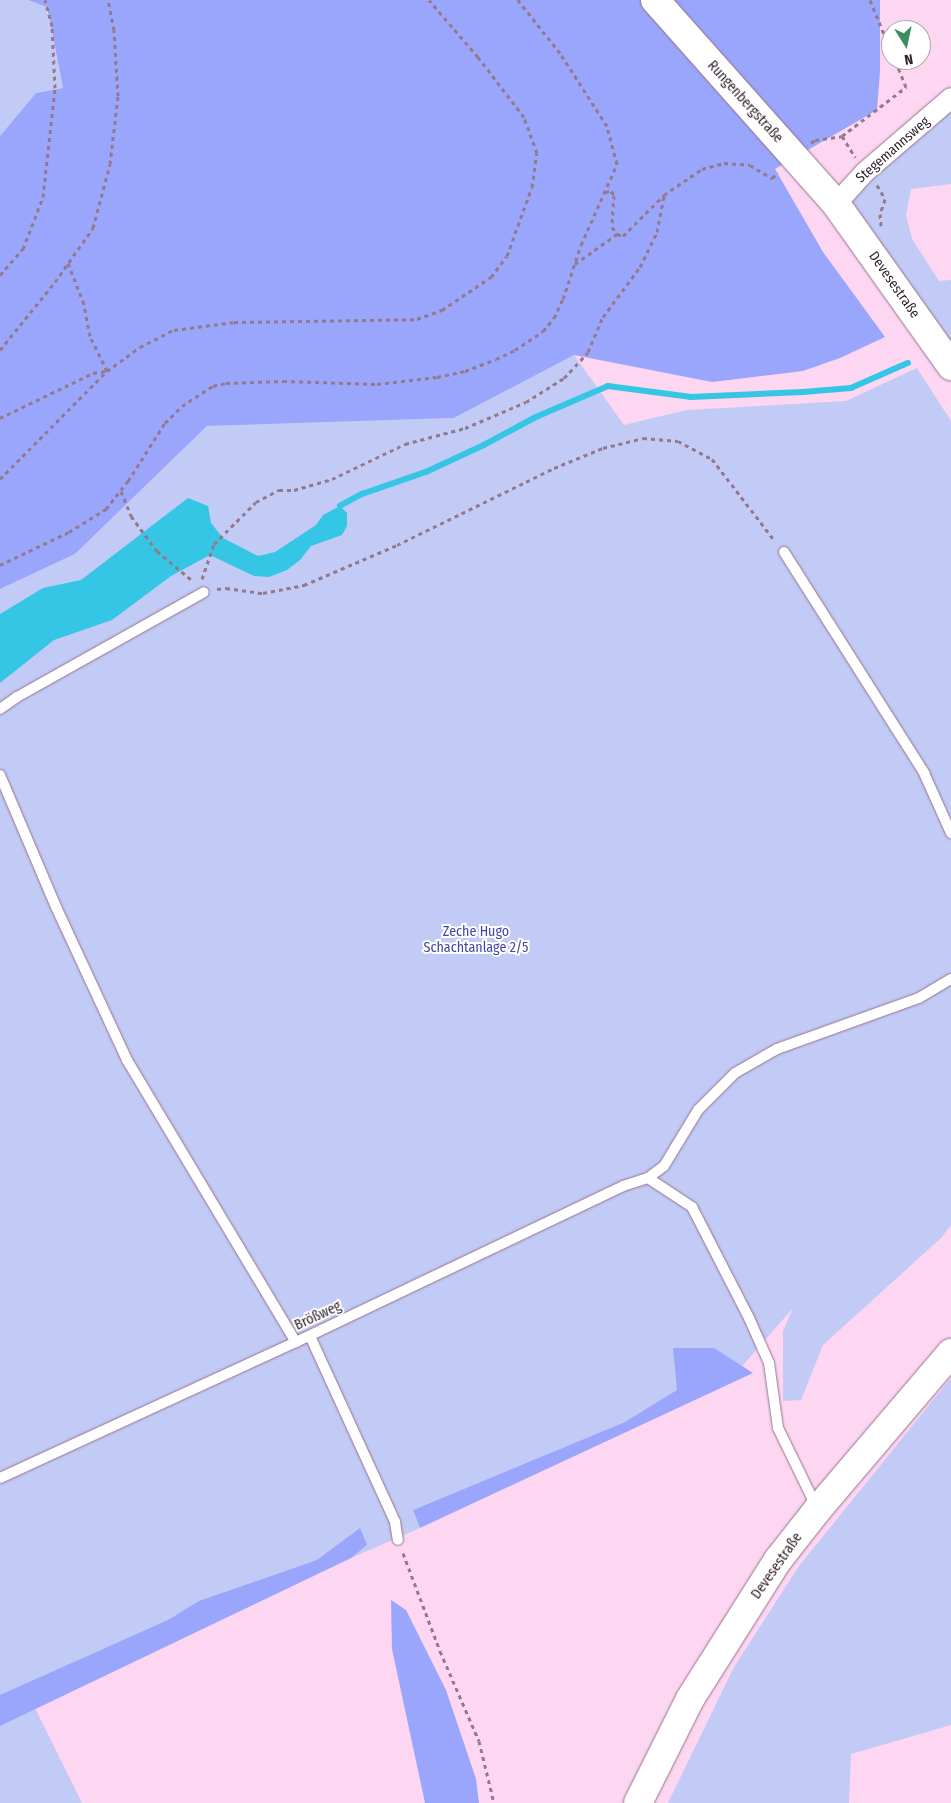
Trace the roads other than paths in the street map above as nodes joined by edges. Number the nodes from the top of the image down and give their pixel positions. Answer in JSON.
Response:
{"nodes":[{"id":1,"x":654,"y":0,"type":"edge"},
{"id":2,"x":951,"y":98,"type":"edge"},
{"id":3,"x":836,"y":204,"type":"junction"},
{"id":4,"x":951,"y":366,"type":"edge"},
{"id":5,"x":784,"y":552,"type":"road end"},
{"id":6,"x":204,"y":592,"type":"road end"},
{"id":7,"x":0,"y":709,"type":"edge"},
{"id":8,"x":0,"y":775,"type":"edge"},
{"id":9,"x":951,"y":833,"type":"edge"},
{"id":10,"x":951,"y":979,"type":"edge"},
{"id":11,"x":648,"y":1178,"type":"junction"},
{"id":12,"x":310,"y":1336,"type":"junction"},
{"id":13,"x":296,"y":1342,"type":"junction"},
{"id":14,"x":951,"y":1353,"type":"edge"},
{"id":15,"x":0,"y":1478,"type":"edge"},
{"id":16,"x":818,"y":1509,"type":"junction"},
{"id":17,"x":398,"y":1540,"type":"road end"},
{"id":18,"x":638,"y":1803,"type":"edge"}],
"edges":[{"from":1,"to":3,"type":"street","name":"Rungenbergstraße"},
{"from":2,"to":3,"type":"street","name":"Stegemannsweg"},
{"from":3,"to":4,"type":"street","name":"Devesestraße"},
{"from":5,"to":9,"type":"lane"},
{"from":6,"to":7,"type":"lane"},
{"from":8,"to":13,"type":"lane"},
{"from":10,"to":11,"type":"lane"},
{"from":11,"to":12,"type":"lane","name":"Brößweg"},
{"from":11,"to":16,"type":"lane"},
{"from":12,"to":13,"type":"lane","name":"Brößweg"},
{"from":12,"to":17,"type":"lane"},
{"from":13,"to":15,"type":"lane","name":"Brößweg"},
{"from":14,"to":16,"type":"street","name":"Devesestraße"},
{"from":16,"to":18,"type":"street","name":"Devesestraße"}]}
